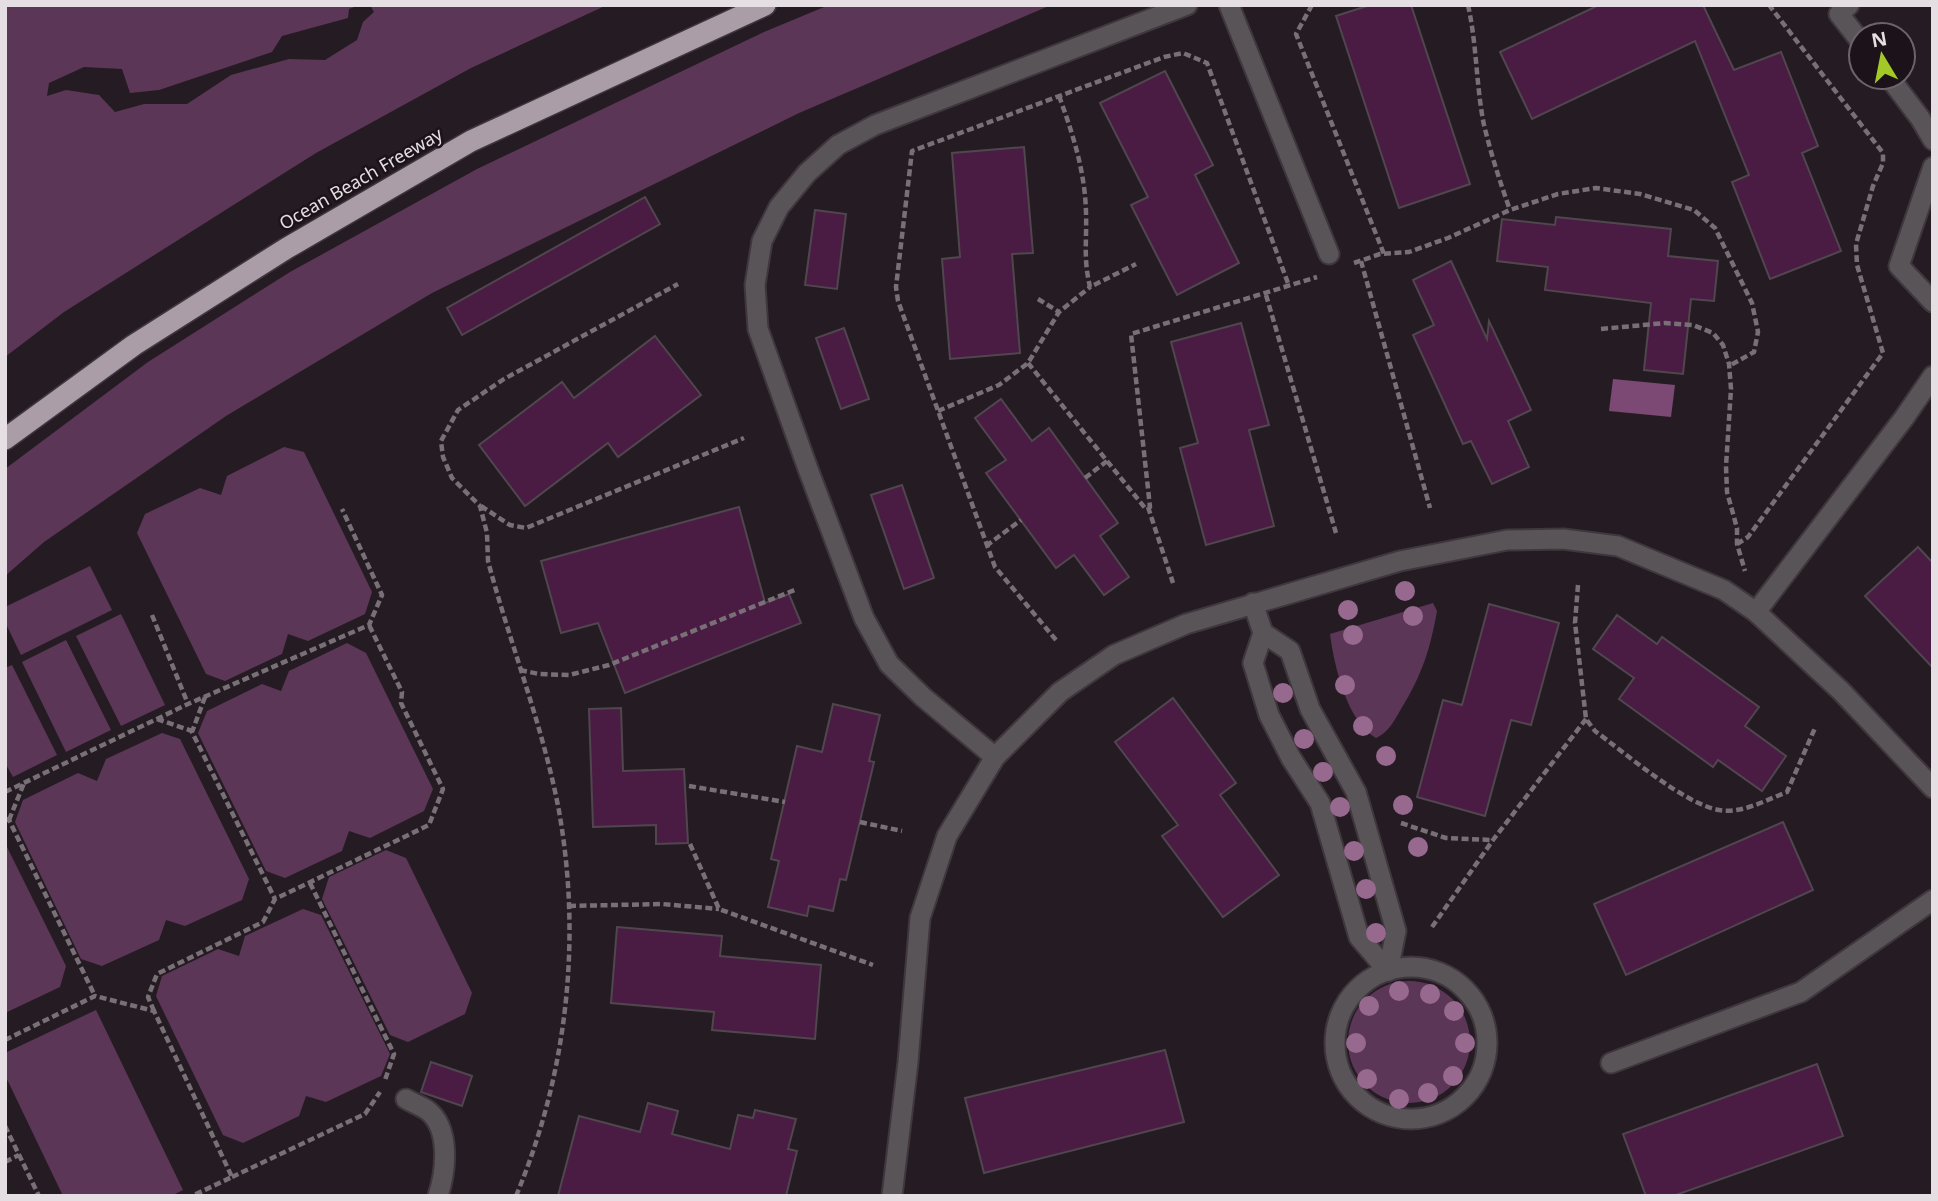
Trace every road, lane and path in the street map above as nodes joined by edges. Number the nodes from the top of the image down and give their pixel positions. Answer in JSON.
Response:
{"nodes":[{"id":1,"x":765,"y":5,"type":"edge"},
{"id":2,"x":1186,"y":5,"type":"edge"},
{"id":3,"x":1229,"y":5,"type":"edge"},
{"id":4,"x":1312,"y":5,"type":"edge"},
{"id":5,"x":1468,"y":5,"type":"edge"},
{"id":6,"x":1769,"y":5,"type":"edge"},
{"id":7,"x":1900,"y":91,"type":"edge"},
{"id":8,"x":1059,"y":96,"type":"junction"},
{"id":9,"x":1933,"y":140,"type":"edge"},
{"id":10,"x":1933,"y":167,"type":"edge"},
{"id":11,"x":1510,"y":210,"type":"junction"},
{"id":12,"x":1384,"y":254,"type":"junction"},
{"id":13,"x":1361,"y":261,"type":"junction"},
{"id":14,"x":1136,"y":264,"type":"dead end"},
{"id":15,"x":1329,"y":264,"type":"joint"},
{"id":16,"x":1350,"y":265,"type":"dead end"},
{"id":17,"x":678,"y":284,"type":"dead end"},
{"id":18,"x":1289,"y":286,"type":"junction"},
{"id":19,"x":1090,"y":287,"type":"junction"},
{"id":20,"x":1266,"y":295,"type":"junction"},
{"id":21,"x":1038,"y":299,"type":"dead end"},
{"id":22,"x":1933,"y":302,"type":"edge"},
{"id":23,"x":1059,"y":312,"type":"junction"},
{"id":24,"x":1601,"y":329,"type":"dead end"},
{"id":25,"x":1028,"y":363,"type":"junction"},
{"id":26,"x":1729,"y":366,"type":"junction"},
{"id":27,"x":1933,"y":376,"type":"edge"},
{"id":28,"x":938,"y":411,"type":"junction"},
{"id":29,"x":744,"y":438,"type":"dead end"},
{"id":30,"x":5,"y":439,"type":"edge"},
{"id":31,"x":1107,"y":461,"type":"junction"},
{"id":32,"x":1085,"y":478,"type":"dead end"},
{"id":33,"x":480,"y":506,"type":"junction"},
{"id":34,"x":1147,"y":507,"type":"junction"},
{"id":35,"x":1430,"y":508,"type":"dead end"},
{"id":36,"x":342,"y":509,"type":"dead end"},
{"id":37,"x":1021,"y":520,"type":"dead end"},
{"id":38,"x":1336,"y":533,"type":"dead end"},
{"id":39,"x":1737,"y":544,"type":"junction"},
{"id":40,"x":986,"y":546,"type":"junction"},
{"id":41,"x":1174,"y":583,"type":"dead end"},
{"id":42,"x":1578,"y":585,"type":"dead end"},
{"id":43,"x":797,"y":589,"type":"dead end"},
{"id":44,"x":1253,"y":603,"type":"junction"},
{"id":45,"x":1756,"y":612,"type":"junction"},
{"id":46,"x":152,"y":615,"type":"dead end"},
{"id":47,"x":369,"y":625,"type":"junction"},
{"id":48,"x":1263,"y":633,"type":"junction"},
{"id":49,"x":1056,"y":640,"type":"dead end"},
{"id":50,"x":520,"y":670,"type":"junction"},
{"id":51,"x":205,"y":696,"type":"junction"},
{"id":52,"x":188,"y":704,"type":"junction"},
{"id":53,"x":156,"y":718,"type":"junction"},
{"id":54,"x":1586,"y":719,"type":"junction"},
{"id":55,"x":1815,"y":728,"type":"dead end"},
{"id":56,"x":192,"y":732,"type":"junction"},
{"id":57,"x":995,"y":757,"type":"junction"},
{"id":58,"x":24,"y":783,"type":"junction"},
{"id":59,"x":689,"y":786,"type":"dead end"},
{"id":60,"x":1933,"y":788,"type":"edge"},
{"id":61,"x":5,"y":792,"type":"edge"},
{"id":62,"x":785,"y":802,"type":"dead end"},
{"id":63,"x":7,"y":820,"type":"edge"},
{"id":64,"x":860,"y":822,"type":"dead end"},
{"id":65,"x":1401,"y":822,"type":"dead end"},
{"id":66,"x":902,"y":831,"type":"dead end"},
{"id":67,"x":1493,"y":840,"type":"junction"},
{"id":68,"x":690,"y":844,"type":"dead end"},
{"id":69,"x":310,"y":883,"type":"junction"},
{"id":70,"x":275,"y":900,"type":"junction"},
{"id":71,"x":1933,"y":900,"type":"edge"},
{"id":72,"x":569,"y":906,"type":"junction"},
{"id":73,"x":719,"y":909,"type":"junction"},
{"id":74,"x":1432,"y":927,"type":"dead end"},
{"id":75,"x":873,"y":965,"type":"dead end"},
{"id":76,"x":1388,"y":971,"type":"junction"},
{"id":77,"x":95,"y":996,"type":"junction"},
{"id":78,"x":154,"y":1011,"type":"junction"},
{"id":79,"x":5,"y":1040,"type":"edge"},
{"id":80,"x":1611,"y":1063,"type":"dead end"},
{"id":81,"x":406,"y":1099,"type":"dead end"},
{"id":82,"x":5,"y":1126,"type":"edge"},
{"id":83,"x":19,"y":1155,"type":"junction"},
{"id":84,"x":5,"y":1162,"type":"edge"},
{"id":85,"x":232,"y":1177,"type":"junction"},
{"id":86,"x":39,"y":1196,"type":"edge"},
{"id":87,"x":192,"y":1196,"type":"edge"},
{"id":88,"x":438,"y":1196,"type":"edge"},
{"id":89,"x":516,"y":1196,"type":"edge"},
{"id":90,"x":892,"y":1196,"type":"edge"}],
"edges":[{"from":1,"to":30,"type":"highway","name":"Ocean Beach Freeway"},
{"from":2,"to":57,"type":"lane"},
{"from":3,"to":15,"type":"lane"},
{"from":4,"to":12,"type":"path"},
{"from":5,"to":11,"type":"path"},
{"from":6,"to":39,"type":"path"},
{"from":7,"to":9,"type":"lane"},
{"from":8,"to":18,"type":"path"},
{"from":8,"to":19,"type":"path"},
{"from":8,"to":28,"type":"path"},
{"from":10,"to":22,"type":"lane"},
{"from":11,"to":12,"type":"path"},
{"from":11,"to":26,"type":"path"},
{"from":12,"to":13,"type":"path"},
{"from":13,"to":16,"type":"path"},
{"from":13,"to":35,"type":"path"},
{"from":14,"to":19,"type":"path"},
{"from":15,"to":18,"type":"path"},
{"from":17,"to":33,"type":"path"},
{"from":18,"to":20,"type":"path"},
{"from":19,"to":23,"type":"path"},
{"from":20,"to":34,"type":"path"},
{"from":20,"to":38,"type":"path"},
{"from":21,"to":23,"type":"path"},
{"from":23,"to":25,"type":"path"},
{"from":24,"to":26,"type":"path"},
{"from":25,"to":28,"type":"path"},
{"from":25,"to":31,"type":"path"},
{"from":26,"to":39,"type":"path"},
{"from":27,"to":45,"type":"lane"},
{"from":28,"to":40,"type":"path"},
{"from":29,"to":33,"type":"path"},
{"from":31,"to":32,"type":"path"},
{"from":31,"to":34,"type":"path"},
{"from":33,"to":50,"type":"path"},
{"from":34,"to":41,"type":"path"},
{"from":36,"to":47,"type":"path"},
{"from":37,"to":40,"type":"path"},
{"from":39,"to":45,"type":"path"},
{"from":40,"to":49,"type":"path"},
{"from":42,"to":54,"type":"path"},
{"from":43,"to":50,"type":"path"},
{"from":44,"to":45,"type":"lane"},
{"from":44,"to":48,"type":"lane"},
{"from":44,"to":57,"type":"lane"},
{"from":45,"to":60,"type":"lane"},
{"from":46,"to":52,"type":"path"},
{"from":47,"to":51,"type":"path"},
{"from":47,"to":69,"type":"path"},
{"from":48,"to":76,"type":"lane"},
{"from":48,"to":76,"type":"lane"},
{"from":50,"to":72,"type":"path"},
{"from":51,"to":52,"type":"path"},
{"from":51,"to":56,"type":"path"},
{"from":52,"to":53,"type":"path"},
{"from":53,"to":56,"type":"path"},
{"from":53,"to":58,"type":"path"},
{"from":54,"to":55,"type":"path"},
{"from":54,"to":67,"type":"path"},
{"from":56,"to":70,"type":"path"},
{"from":57,"to":90,"type":"lane"},
{"from":58,"to":61,"type":"path"},
{"from":58,"to":63,"type":"path"},
{"from":59,"to":62,"type":"path"},
{"from":63,"to":77,"type":"path"},
{"from":64,"to":66,"type":"path"},
{"from":65,"to":67,"type":"path"},
{"from":67,"to":74,"type":"path"},
{"from":68,"to":73,"type":"path"},
{"from":69,"to":70,"type":"path"},
{"from":69,"to":85,"type":"path"},
{"from":70,"to":78,"type":"path"},
{"from":71,"to":80,"type":"lane"},
{"from":72,"to":73,"type":"path"},
{"from":72,"to":89,"type":"path"},
{"from":73,"to":75,"type":"path"},
{"from":76,"to":76,"type":"lane"},
{"from":77,"to":78,"type":"path"},
{"from":77,"to":79,"type":"path"},
{"from":78,"to":85,"type":"path"},
{"from":81,"to":88,"type":"lane"},
{"from":82,"to":83,"type":"path"},
{"from":83,"to":84,"type":"path"},
{"from":83,"to":86,"type":"path"},
{"from":85,"to":87,"type":"path"}]}
